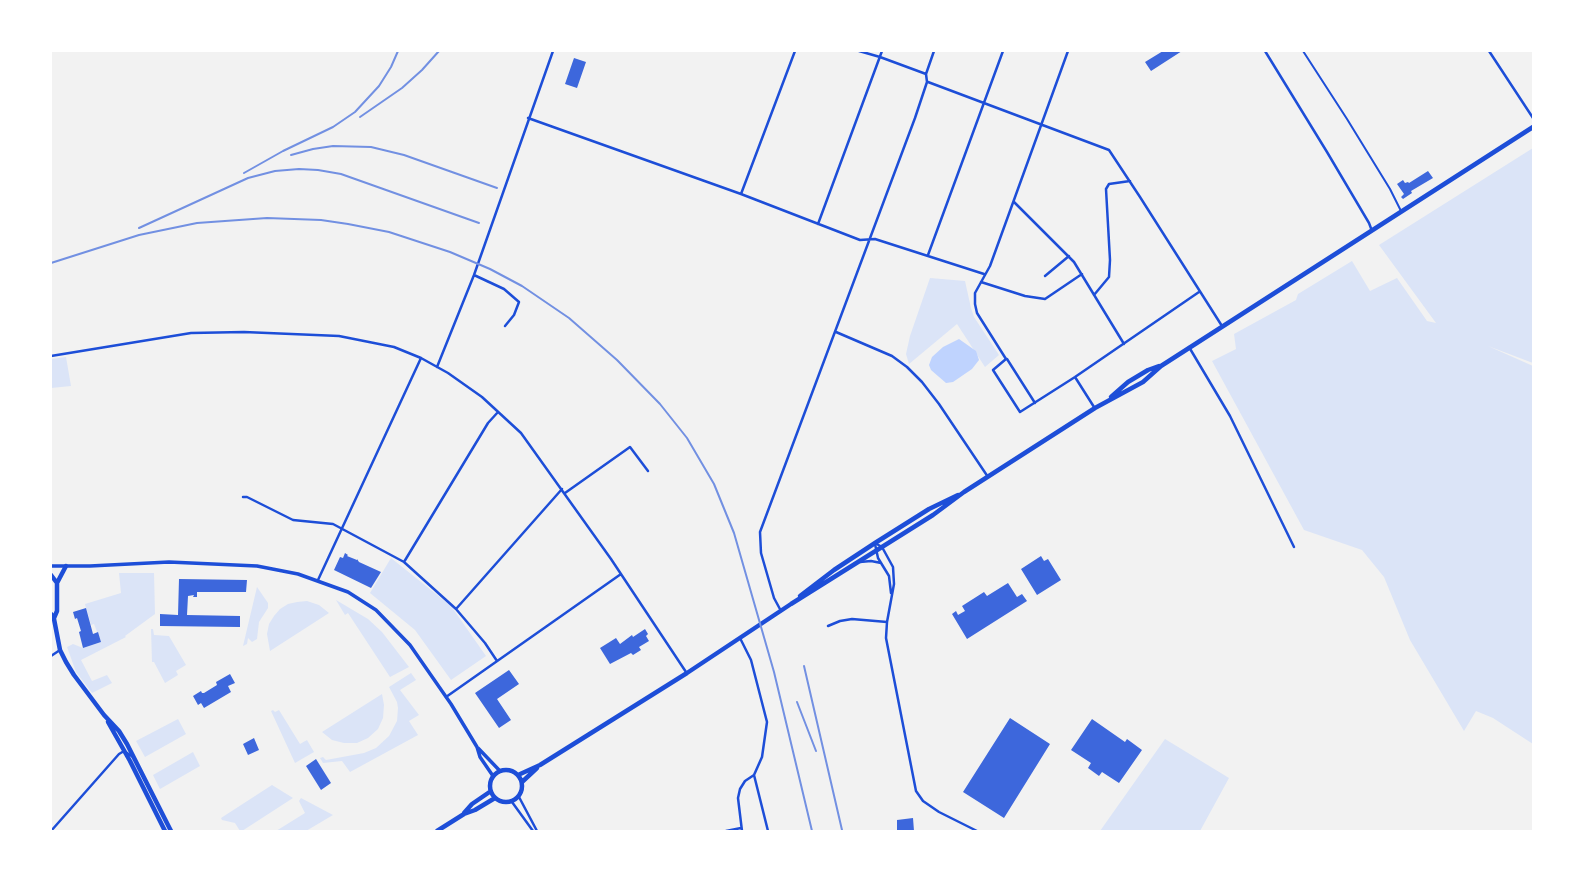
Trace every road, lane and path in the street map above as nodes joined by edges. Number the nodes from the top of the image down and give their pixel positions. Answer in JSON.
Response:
{"nodes":[{"id":1,"x":553,"y":51,"type":"edge"},
{"id":2,"x":794,"y":51,"type":"edge"},
{"id":3,"x":859,"y":51,"type":"edge"},
{"id":4,"x":882,"y":51,"type":"edge"},
{"id":5,"x":934,"y":51,"type":"edge"},
{"id":6,"x":1003,"y":51,"type":"edge"},
{"id":7,"x":1068,"y":51,"type":"edge"},
{"id":8,"x":1265,"y":51,"type":"edge"},
{"id":9,"x":1303,"y":51,"type":"edge"},
{"id":10,"x":1489,"y":51,"type":"edge"},
{"id":11,"x":880,"y":57,"type":"junction"},
{"id":12,"x":926,"y":74,"type":"junction"},
{"id":13,"x":927,"y":82,"type":"junction"},
{"id":14,"x":984,"y":104,"type":"junction"},
{"id":15,"x":528,"y":118,"type":"junction"},
{"id":16,"x":1533,"y":118,"type":"edge"},
{"id":17,"x":1042,"y":125,"type":"junction"},
{"id":18,"x":1533,"y":128,"type":"edge"},
{"id":19,"x":1130,"y":181,"type":"junction"},
{"id":20,"x":741,"y":194,"type":"junction"},
{"id":21,"x":1014,"y":202,"type":"junction"},
{"id":22,"x":1401,"y":212,"type":"junction"},
{"id":23,"x":818,"y":224,"type":"junction"},
{"id":24,"x":1372,"y":231,"type":"junction"},
{"id":25,"x":869,"y":240,"type":"junction"},
{"id":26,"x":928,"y":256,"type":"junction"},
{"id":27,"x":1069,"y":256,"type":"junction"},
{"id":28,"x":985,"y":274,"type":"junction"},
{"id":29,"x":1082,"y":274,"type":"junction"},
{"id":30,"x":474,"y":275,"type":"junction"},
{"id":31,"x":1045,"y":276,"type":"dead end"},
{"id":32,"x":981,"y":282,"type":"junction"},
{"id":33,"x":1199,"y":292,"type":"junction"},
{"id":34,"x":1094,"y":295,"type":"junction"},
{"id":35,"x":505,"y":326,"type":"dead end"},
{"id":36,"x":1222,"y":327,"type":"junction"},
{"id":37,"x":836,"y":332,"type":"junction"},
{"id":38,"x":1124,"y":344,"type":"junction"},
{"id":39,"x":1189,"y":347,"type":"junction"},
{"id":40,"x":51,"y":356,"type":"edge"},
{"id":41,"x":421,"y":358,"type":"junction"},
{"id":42,"x":1006,"y":359,"type":"junction"},
{"id":43,"x":437,"y":366,"type":"junction"},
{"id":44,"x":1075,"y":377,"type":"junction"},
{"id":45,"x":1035,"y":403,"type":"junction"},
{"id":46,"x":1095,"y":408,"type":"junction"},
{"id":47,"x":498,"y":412,"type":"junction"},
{"id":48,"x":648,"y":471,"type":"dead end"},
{"id":49,"x":988,"y":477,"type":"junction"},
{"id":50,"x":564,"y":491,"type":"junction"},
{"id":51,"x":962,"y":494,"type":"junction"},
{"id":52,"x":243,"y":497,"type":"dead end"},
{"id":53,"x":342,"y":528,"type":"junction"},
{"id":54,"x":875,"y":543,"type":"junction"},
{"id":55,"x":882,"y":547,"type":"junction"},
{"id":56,"x":1294,"y":547,"type":"dead end"},
{"id":57,"x":876,"y":550,"type":"junction"},
{"id":58,"x":404,"y":562,"type":"junction"},
{"id":59,"x":857,"y":563,"type":"junction"},
{"id":60,"x":882,"y":563,"type":"junction"},
{"id":61,"x":51,"y":566,"type":"edge"},
{"id":62,"x":66,"y":566,"type":"junction"},
{"id":63,"x":621,"y":574,"type":"junction"},
{"id":64,"x":51,"y":575,"type":"edge"},
{"id":65,"x":318,"y":580,"type":"junction"},
{"id":66,"x":57,"y":583,"type":"junction"},
{"id":67,"x":891,"y":596,"type":"junction"},
{"id":68,"x":791,"y":604,"type":"junction"},
{"id":69,"x":456,"y":609,"type":"junction"},
{"id":70,"x":781,"y":611,"type":"junction"},
{"id":71,"x":52,"y":616,"type":"edge"},
{"id":72,"x":887,"y":622,"type":"junction"},
{"id":73,"x":828,"y":626,"type":"dead end"},
{"id":74,"x":740,"y":638,"type":"junction"},
{"id":75,"x":60,"y":650,"type":"junction"},
{"id":76,"x":51,"y":656,"type":"edge"},
{"id":77,"x":497,"y":661,"type":"junction"},
{"id":78,"x":687,"y":673,"type":"junction"},
{"id":79,"x":446,"y":697,"type":"junction"},
{"id":80,"x":104,"y":715,"type":"junction"},
{"id":81,"x":477,"y":747,"type":"junction"},
{"id":82,"x":124,"y":751,"type":"junction"},
{"id":83,"x":135,"y":758,"type":"junction"},
{"id":84,"x":540,"y":765,"type":"junction"},
{"id":85,"x":500,"y":771,"type":"junction"},
{"id":86,"x":518,"y":775,"type":"junction"},
{"id":87,"x":754,"y":775,"type":"junction"},
{"id":88,"x":493,"y":776,"type":"junction"},
{"id":89,"x":522,"y":782,"type":"junction"},
{"id":90,"x":491,"y":791,"type":"junction"},
{"id":91,"x":519,"y":797,"type":"junction"},
{"id":92,"x":495,"y":798,"type":"junction"},
{"id":93,"x":512,"y":802,"type":"junction"},
{"id":94,"x":464,"y":814,"type":"junction"},
{"id":95,"x":742,"y":830,"type":"edge"},
{"id":96,"x":51,"y":831,"type":"edge"},
{"id":97,"x":165,"y":831,"type":"edge"},
{"id":98,"x":171,"y":831,"type":"edge"},
{"id":99,"x":437,"y":831,"type":"edge"},
{"id":100,"x":535,"y":831,"type":"edge"},
{"id":101,"x":726,"y":831,"type":"edge"},
{"id":102,"x":768,"y":831,"type":"edge"},
{"id":103,"x":977,"y":831,"type":"edge"}],
"edges":[{"from":1,"to":15,"type":"street"},
{"from":2,"to":20,"type":"street"},
{"from":3,"to":11,"type":"street"},
{"from":4,"to":11,"type":"street"},
{"from":5,"to":12,"type":"street"},
{"from":6,"to":14,"type":"street"},
{"from":7,"to":17,"type":"street"},
{"from":8,"to":24,"type":"street"},
{"from":9,"to":22,"type":"lane"},
{"from":10,"to":16,"type":"street"},
{"from":11,"to":12,"type":"street"},
{"from":11,"to":23,"type":"street"},
{"from":12,"to":13,"type":"street"},
{"from":13,"to":14,"type":"street"},
{"from":13,"to":25,"type":"street"},
{"from":14,"to":17,"type":"street"},
{"from":14,"to":26,"type":"street"},
{"from":15,"to":20,"type":"street"},
{"from":15,"to":30,"type":"street"},
{"from":17,"to":19,"type":"street"},
{"from":17,"to":21,"type":"street"},
{"from":18,"to":22,"type":"main road"},
{"from":19,"to":33,"type":"street"},
{"from":19,"to":34,"type":"street"},
{"from":20,"to":23,"type":"street"},
{"from":21,"to":27,"type":"street"},
{"from":21,"to":28,"type":"street"},
{"from":22,"to":24,"type":"main road"},
{"from":23,"to":25,"type":"street"},
{"from":24,"to":36,"type":"main road"},
{"from":25,"to":26,"type":"street"},
{"from":25,"to":37,"type":"street"},
{"from":26,"to":28,"type":"street"},
{"from":27,"to":29,"type":"street"},
{"from":27,"to":31,"type":"street"},
{"from":28,"to":32,"type":"street"},
{"from":29,"to":32,"type":"street"},
{"from":29,"to":34,"type":"street"},
{"from":30,"to":35,"type":"street"},
{"from":30,"to":43,"type":"street"},
{"from":32,"to":42,"type":"street"},
{"from":33,"to":36,"type":"street"},
{"from":33,"to":38,"type":"street"},
{"from":34,"to":38,"type":"street"},
{"from":36,"to":39,"type":"main road"},
{"from":37,"to":49,"type":"street"},
{"from":37,"to":70,"type":"street"},
{"from":38,"to":44,"type":"street"},
{"from":39,"to":46,"type":"main road"},
{"from":39,"to":56,"type":"street"},
{"from":40,"to":41,"type":"street"},
{"from":41,"to":43,"type":"street"},
{"from":41,"to":53,"type":"street"},
{"from":42,"to":45,"type":"street"},
{"from":42,"to":45,"type":"street"},
{"from":43,"to":47,"type":"street"},
{"from":44,"to":45,"type":"street"},
{"from":44,"to":46,"type":"street"},
{"from":46,"to":49,"type":"main road"},
{"from":47,"to":50,"type":"street"},
{"from":47,"to":58,"type":"street"},
{"from":48,"to":50,"type":"street"},
{"from":49,"to":51,"type":"main road"},
{"from":50,"to":63,"type":"street"},
{"from":50,"to":69,"type":"street"},
{"from":51,"to":54,"type":"main road"},
{"from":51,"to":55,"type":"main road"},
{"from":52,"to":53,"type":"street"},
{"from":53,"to":58,"type":"street"},
{"from":53,"to":65,"type":"street"},
{"from":54,"to":55,"type":"street"},
{"from":54,"to":57,"type":"street"},
{"from":54,"to":68,"type":"main road"},
{"from":55,"to":57,"type":"main road"},
{"from":55,"to":67,"type":"street"},
{"from":57,"to":59,"type":"main road"},
{"from":57,"to":60,"type":"street"},
{"from":58,"to":69,"type":"street"},
{"from":59,"to":60,"type":"street"},
{"from":59,"to":68,"type":"main road"},
{"from":60,"to":67,"type":"street"},
{"from":61,"to":62,"type":"street"},
{"from":62,"to":65,"type":"street"},
{"from":62,"to":66,"type":"main road"},
{"from":63,"to":77,"type":"street"},
{"from":63,"to":78,"type":"street"},
{"from":64,"to":66,"type":"main road"},
{"from":65,"to":79,"type":"street"},
{"from":66,"to":71,"type":"main road"},
{"from":67,"to":72,"type":"street"},
{"from":68,"to":70,"type":"main road"},
{"from":69,"to":77,"type":"street"},
{"from":70,"to":74,"type":"main road"},
{"from":71,"to":75,"type":"main road"},
{"from":72,"to":73,"type":"street"},
{"from":72,"to":103,"type":"street"},
{"from":74,"to":78,"type":"main road"},
{"from":74,"to":87,"type":"street"},
{"from":75,"to":76,"type":"street"},
{"from":75,"to":80,"type":"main road"},
{"from":77,"to":79,"type":"street"},
{"from":78,"to":84,"type":"main road"},
{"from":79,"to":81,"type":"street"},
{"from":80,"to":82,"type":"main road"},
{"from":80,"to":83,"type":"main road"},
{"from":81,"to":85,"type":"street"},
{"from":81,"to":88,"type":"street"},
{"from":82,"to":83,"type":"street"},
{"from":82,"to":96,"type":"street"},
{"from":82,"to":97,"type":"main road"},
{"from":83,"to":98,"type":"main road"},
{"from":84,"to":86,"type":"main road"},
{"from":84,"to":89,"type":"main road"},
{"from":85,"to":86,"type":"main road"},
{"from":85,"to":88,"type":"main road"},
{"from":86,"to":89,"type":"main road"},
{"from":87,"to":95,"type":"street"},
{"from":87,"to":102,"type":"street"},
{"from":88,"to":90,"type":"main road"},
{"from":89,"to":91,"type":"main road"},
{"from":90,"to":92,"type":"main road"},
{"from":90,"to":94,"type":"main road"},
{"from":91,"to":93,"type":"main road"},
{"from":91,"to":100,"type":"street"},
{"from":92,"to":93,"type":"main road"},
{"from":92,"to":94,"type":"main road"},
{"from":93,"to":100,"type":"street"},
{"from":94,"to":99,"type":"main road"},
{"from":95,"to":101,"type":"street"}]}
